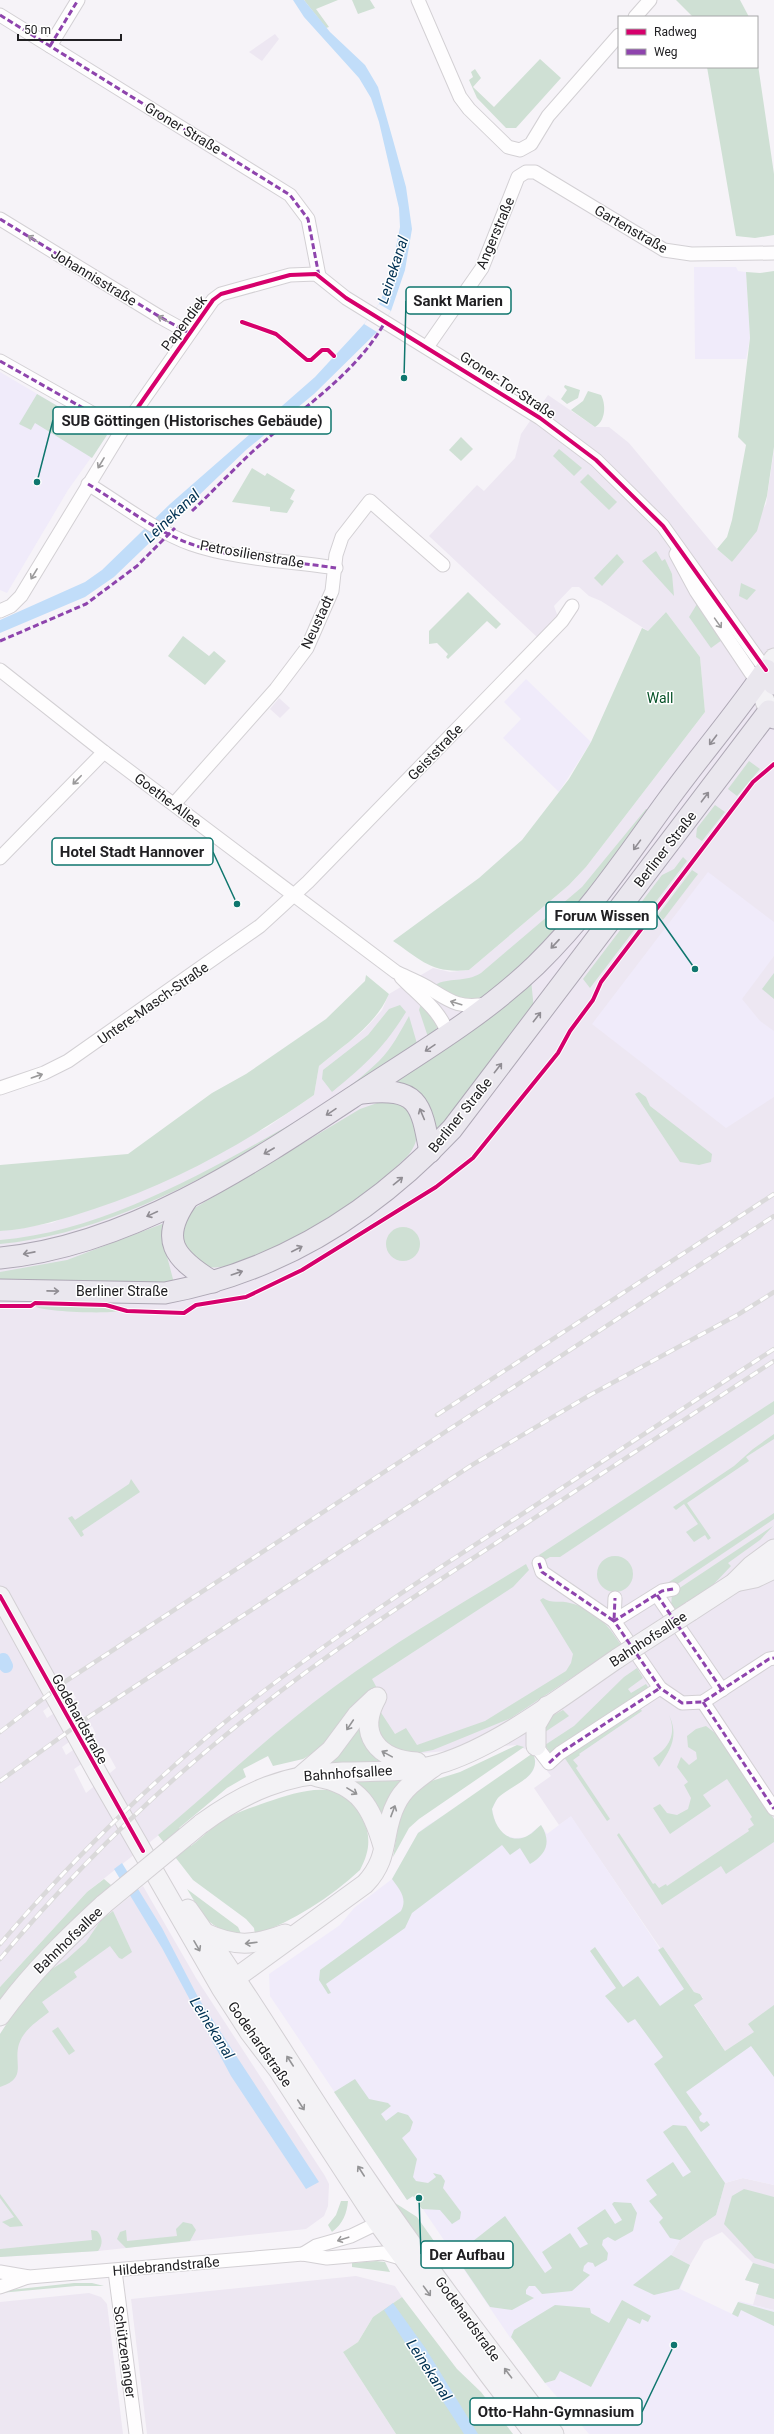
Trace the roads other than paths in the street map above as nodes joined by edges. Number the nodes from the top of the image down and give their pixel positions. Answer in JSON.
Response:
{"nodes":[{"id":1,"x":78,"y":0,"type":"edge"},
{"id":2,"x":418,"y":0,"type":"edge"},
{"id":3,"x":650,"y":0,"type":"edge"},
{"id":4,"x":0,"y":14,"type":"edge"},
{"id":5,"x":636,"y":16,"type":"edge"},
{"id":6,"x":618,"y":36,"type":"edge"},
{"id":7,"x":50,"y":46,"type":"junction"},
{"id":8,"x":535,"y":172,"type":"joint"},
{"id":9,"x":0,"y":219,"type":"edge"},
{"id":10,"x":774,"y":253,"type":"edge"},
{"id":11,"x":320,"y":276,"type":"junction"},
{"id":12,"x":189,"y":333,"type":"junction"},
{"id":13,"x":427,"y":347,"type":"junction"},
{"id":14,"x":0,"y":361,"type":"edge"},
{"id":15,"x":122,"y":430,"type":"junction"},
{"id":16,"x":88,"y":484,"type":"junction"},
{"id":17,"x":443,"y":565,"type":"dead end"},
{"id":18,"x":336,"y":568,"type":"junction"},
{"id":19,"x":572,"y":606,"type":"dead end"},
{"id":20,"x":0,"y":611,"type":"edge"},
{"id":21,"x":0,"y":670,"type":"edge"},
{"id":22,"x":768,"y":674,"type":"edge"},
{"id":23,"x":772,"y":711,"type":"edge"},
{"id":24,"x":104,"y":752,"type":"junction"},
{"id":25,"x":174,"y":804,"type":"junction"},
{"id":26,"x":0,"y":858,"type":"edge"},
{"id":27,"x":294,"y":896,"type":"junction"},
{"id":28,"x":396,"y":972,"type":"junction"},
{"id":29,"x":489,"y":1004,"type":"junction"},
{"id":30,"x":448,"y":1036,"type":"junction"},
{"id":31,"x":0,"y":1088,"type":"edge"},
{"id":32,"x":360,"y":1093,"type":"junction"},
{"id":33,"x":430,"y":1152,"type":"junction"},
{"id":34,"x":188,"y":1198,"type":"junction"},
{"id":35,"x":0,"y":1258,"type":"edge"},
{"id":36,"x":213,"y":1282,"type":"junction"},
{"id":37,"x":0,"y":1290,"type":"edge"},
{"id":38,"x":774,"y":1549,"type":"edge"},
{"id":39,"x":539,"y":1563,"type":"dead end"},
{"id":40,"x":774,"y":1569,"type":"edge"},
{"id":41,"x":734,"y":1582,"type":"junction"},
{"id":42,"x":673,"y":1589,"type":"dead end"},
{"id":43,"x":657,"y":1595,"type":"junction"},
{"id":44,"x":0,"y":1596,"type":"edge"},
{"id":45,"x":615,"y":1598,"type":"dead end"},
{"id":46,"x":614,"y":1621,"type":"junction"},
{"id":47,"x":774,"y":1658,"type":"edge"},
{"id":48,"x":660,"y":1688,"type":"junction"},
{"id":49,"x":722,"y":1690,"type":"junction"},
{"id":50,"x":703,"y":1702,"type":"junction"},
{"id":51,"x":548,"y":1705,"type":"junction"},
{"id":52,"x":497,"y":1738,"type":"junction"},
{"id":53,"x":536,"y":1746,"type":"junction"},
{"id":54,"x":438,"y":1764,"type":"junction"},
{"id":55,"x":302,"y":1775,"type":"junction"},
{"id":56,"x":773,"y":1805,"type":"edge"},
{"id":57,"x":384,"y":1849,"type":"junction"},
{"id":58,"x":143,"y":1851,"type":"junction"},
{"id":59,"x":302,"y":1928,"type":"junction"},
{"id":60,"x":205,"y":1933,"type":"junction"},
{"id":61,"x":229,"y":1982,"type":"junction"},
{"id":62,"x":0,"y":2016,"type":"edge"},
{"id":63,"x":383,"y":2203,"type":"junction"},
{"id":64,"x":383,"y":2226,"type":"junction"},
{"id":65,"x":405,"y":2235,"type":"junction"},
{"id":66,"x":303,"y":2254,"type":"junction"},
{"id":67,"x":366,"y":2255,"type":"junction"},
{"id":68,"x":404,"y":2259,"type":"junction"},
{"id":69,"x":115,"y":2271,"type":"junction"},
{"id":70,"x":0,"y":2272,"type":"edge"},
{"id":71,"x":29,"y":2277,"type":"junction"},
{"id":72,"x":0,"y":2287,"type":"edge"},
{"id":73,"x":136,"y":2434,"type":"edge"},
{"id":74,"x":534,"y":2434,"type":"edge"},
{"id":75,"x":554,"y":2434,"type":"edge"}],
"edges":[{"from":1,"to":7,"type":"street"},
{"from":2,"to":6,"type":"street"},
{"from":3,"to":5,"type":"street"},
{"from":4,"to":7,"type":"street","name":"Groner Straße"},
{"from":7,"to":11,"type":"street","name":"Groner Straße"},
{"from":8,"to":10,"type":"street","name":"Gartenstraße"},
{"from":8,"to":13,"type":"street","name":"Angerstraße"},
{"from":12,"to":9,"type":"street","name":"Johannisstraße","one_way":true},
{"from":11,"to":12,"type":"street","name":"Papendiek"},
{"from":11,"to":13,"type":"street","name":"Groner-Tor-Straße"},
{"from":12,"to":15,"type":"street","name":"Papendiek"},
{"from":13,"to":22,"type":"street","name":"Groner-Tor-Straße"},
{"from":14,"to":15,"type":"street"},
{"from":15,"to":16,"type":"street","name":"Papendiek","one_way":true},
{"from":16,"to":18,"type":"street","name":"Petrosilienstraße"},
{"from":16,"to":20,"type":"street","name":"Papendiek","one_way":true},
{"from":17,"to":18,"type":"street","name":"Neustadt"},
{"from":18,"to":25,"type":"street","name":"Neustadt"},
{"from":19,"to":27,"type":"street","name":"Geiststraße"},
{"from":21,"to":24,"type":"street","name":"Goethe-Allee"},
{"from":22,"to":23,"type":"main road"},
{"from":22,"to":29,"type":"main road","name":"Berliner Straße","one_way":true},
{"from":33,"to":23,"type":"main road","name":"Berliner Straße","one_way":true},
{"from":24,"to":25,"type":"street","name":"Goethe-Allee"},
{"from":24,"to":26,"type":"street","one_way":true},
{"from":25,"to":27,"type":"street","name":"Goethe-Allee"},
{"from":27,"to":28,"type":"street","name":"Goethe-Allee"},
{"from":31,"to":27,"type":"street","name":"Untere-Masch-Straße","one_way":true},
{"from":29,"to":28,"type":"street","name":"Goethe-Allee","one_way":true},
{"from":28,"to":30,"type":"street","name":"Goethe-Allee"},
{"from":29,"to":30,"type":"main road","name":"Berliner Straße"},
{"from":30,"to":32,"type":"main road","name":"Berliner Straße","one_way":true},
{"from":33,"to":32,"type":"main road","one_way":true},
{"from":32,"to":34,"type":"main road","name":"Berliner Straße","one_way":true},
{"from":36,"to":33,"type":"main road","name":"Berliner Straße","one_way":true},
{"from":34,"to":35,"type":"main road","name":"Berliner Straße","one_way":true},
{"from":34,"to":36,"type":"main road"},
{"from":37,"to":36,"type":"main road","name":"Berliner Straße","one_way":true},
{"from":38,"to":41,"type":"main road","name":"Bahnhofsallee"},
{"from":39,"to":46,"type":"street"},
{"from":40,"to":41,"type":"main road","name":"Bahnhofsallee"},
{"from":41,"to":51,"type":"main road","name":"Bahnhofsallee","bridge":true},
{"from":42,"to":43,"type":"street"},
{"from":43,"to":46,"type":"street"},
{"from":43,"to":49,"type":"street"},
{"from":44,"to":58,"type":"main road","name":"Godehardstraße"},
{"from":45,"to":46,"type":"street"},
{"from":46,"to":48,"type":"street"},
{"from":47,"to":49,"type":"street"},
{"from":48,"to":50,"type":"street"},
{"from":48,"to":53,"type":"street"},
{"from":49,"to":50,"type":"street"},
{"from":50,"to":56,"type":"street"},
{"from":51,"to":52,"type":"main road","name":"Bahnhofsallee"},
{"from":51,"to":53,"type":"main road"},
{"from":52,"to":53,"type":"main road"},
{"from":52,"to":54,"type":"main road","name":"Bahnhofsallee"},
{"from":54,"to":55,"type":"main road","name":"Bahnhofsallee"},
{"from":54,"to":55,"type":"main road","one_way":true},
{"from":57,"to":54,"type":"main road","one_way":true},
{"from":55,"to":57,"type":"main road","one_way":true},
{"from":55,"to":62,"type":"main road","name":"Bahnhofsallee","bridge":true},
{"from":57,"to":59,"type":"main road"},
{"from":58,"to":60,"type":"main road","name":"Godehardstraße"},
{"from":58,"to":61,"type":"main road","name":"Godehardstraße","one_way":true},
{"from":59,"to":60,"type":"main road","one_way":true},
{"from":59,"to":61,"type":"main road"},
{"from":60,"to":61,"type":"main road","name":"Godehardstraße"},
{"from":63,"to":61,"type":"main road","name":"Godehardstraße","one_way":true},
{"from":61,"to":64,"type":"main road","name":"Godehardstraße","one_way":true},
{"from":63,"to":64,"type":"street","name":"Godehardstraße"},
{"from":63,"to":65,"type":"main road","name":"Godehardstraße"},
{"from":64,"to":65,"type":"street"},
{"from":64,"to":66,"type":"street","name":"Hildebrandstraße","one_way":true},
{"from":64,"to":67,"type":"street"},
{"from":64,"to":68,"type":"main road","name":"Godehardstraße"},
{"from":75,"to":65,"type":"main road","name":"Godehardstraße","one_way":true},
{"from":66,"to":67,"type":"street","name":"Hildebrandstraße"},
{"from":66,"to":69,"type":"street","name":"Hildebrandstraße"},
{"from":67,"to":68,"type":"street","name":"Hildebrandstraße"},
{"from":68,"to":74,"type":"main road","name":"Godehardstraße","one_way":true},
{"from":69,"to":71,"type":"street","name":"Hildebrandstraße"},
{"from":69,"to":73,"type":"street","name":"Schützenanger"},
{"from":70,"to":71,"type":"street","name":"Hildebrandstraße"},
{"from":71,"to":72,"type":"street","name":"Hildebrandstraße"}]}
